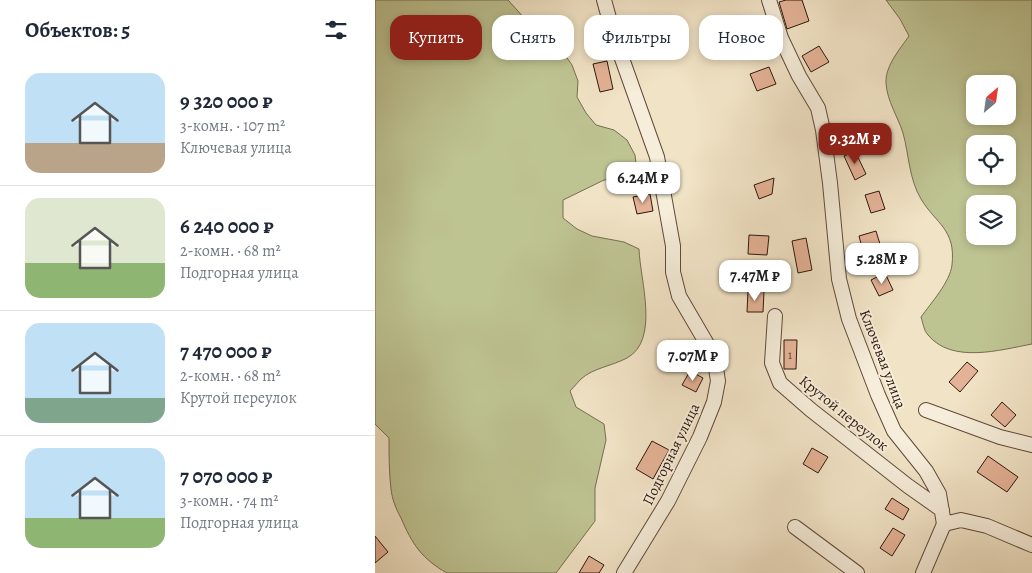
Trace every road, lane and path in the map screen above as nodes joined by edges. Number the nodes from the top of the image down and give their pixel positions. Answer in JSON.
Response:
{"nodes":[{"id":1,"x":604,"y":0,"type":"edge"},
{"id":2,"x":769,"y":0,"type":"edge"},
{"id":3,"x":775,"y":316,"type":"dead end"},
{"id":4,"x":926,"y":410,"type":"dead end"},
{"id":5,"x":1032,"y":446,"type":"edge"},
{"id":6,"x":943,"y":517,"type":"junction"},
{"id":7,"x":795,"y":527,"type":"dead end"},
{"id":8,"x":1032,"y":545,"type":"edge"},
{"id":9,"x":624,"y":573,"type":"edge"},
{"id":10,"x":857,"y":573,"type":"edge"},
{"id":11,"x":923,"y":573,"type":"edge"}],
"edges":[{"from":1,"to":9,"type":"street","name":"Подгорная улица"},
{"from":2,"to":6,"type":"street","name":"Ключевая улица"},
{"from":3,"to":6,"type":"street","name":"Крутой переулок"},
{"from":4,"to":5,"type":"street","name":"Ключевая улица"},
{"from":6,"to":8,"type":"street"},
{"from":6,"to":11,"type":"street"},
{"from":7,"to":10,"type":"street"}]}
